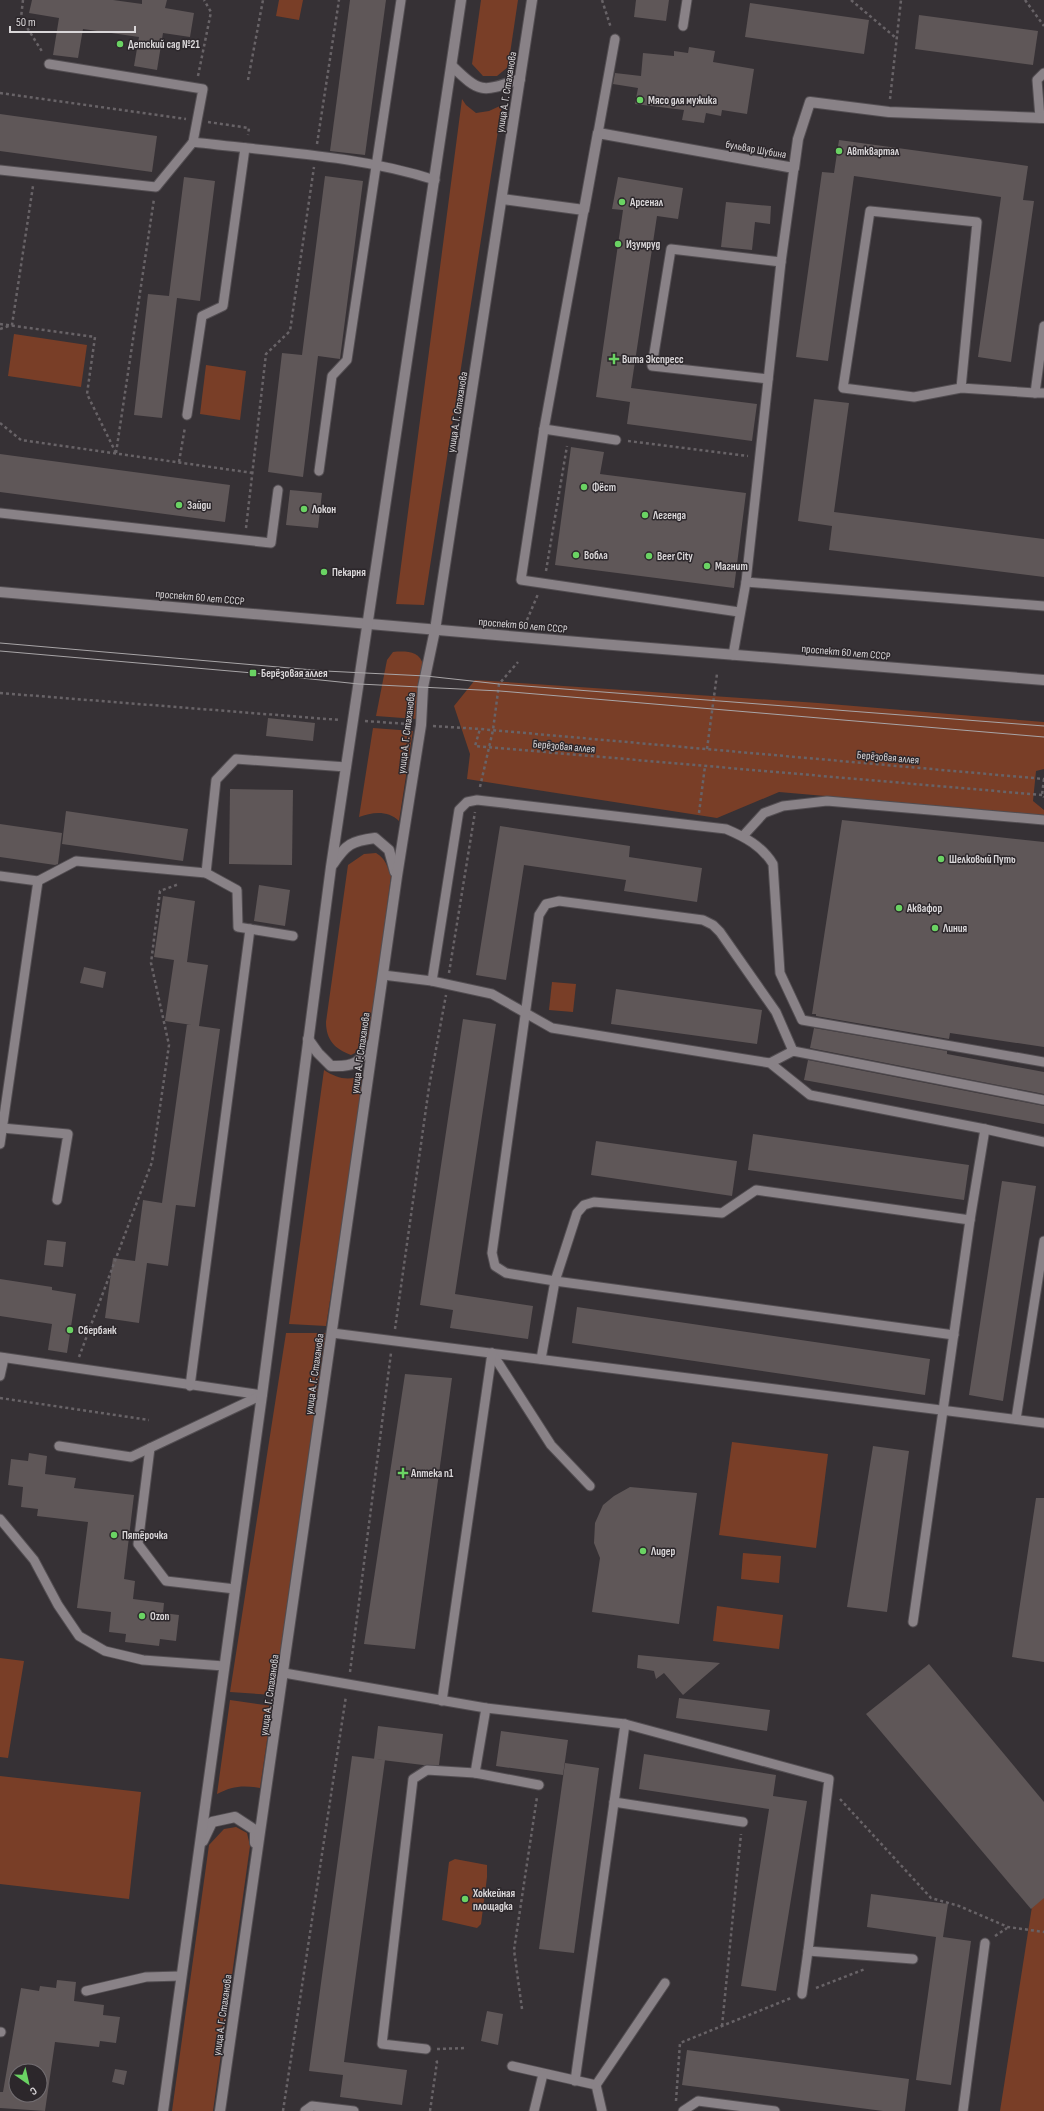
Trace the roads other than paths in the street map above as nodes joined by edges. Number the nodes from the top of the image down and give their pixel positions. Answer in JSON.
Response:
{"nodes":[{"id":1,"x":401,"y":0,"type":"edge"},
{"id":2,"x":461,"y":0,"type":"edge"},
{"id":3,"x":532,"y":0,"type":"edge"},
{"id":4,"x":687,"y":0,"type":"edge"},
{"id":5,"x":683,"y":26,"type":"dead end"},
{"id":6,"x":615,"y":39,"type":"road end"},
{"id":7,"x":49,"y":64,"type":"road end"},
{"id":8,"x":452,"y":66,"type":"junction"},
{"id":9,"x":1044,"y":73,"type":"edge"},
{"id":10,"x":520,"y":79,"type":"junction"},
{"id":11,"x":1042,"y":118,"type":"edge"},
{"id":12,"x":598,"y":133,"type":"junction"},
{"id":13,"x":192,"y":142,"type":"junction"},
{"id":14,"x":245,"y":148,"type":"junction"},
{"id":15,"x":377,"y":166,"type":"junction"},
{"id":16,"x":794,"y":168,"type":"junction"},
{"id":17,"x":0,"y":170,"type":"edge"},
{"id":18,"x":435,"y":180,"type":"junction"},
{"id":19,"x":502,"y":199,"type":"junction"},
{"id":20,"x":584,"y":210,"type":"junction"},
{"id":21,"x":781,"y":262,"type":"junction"},
{"id":22,"x":1044,"y":326,"type":"edge"},
{"id":23,"x":768,"y":379,"type":"junction"},
{"id":24,"x":961,"y":388,"type":"junction"},
{"id":25,"x":1039,"y":393,"type":"edge"},
{"id":26,"x":187,"y":415,"type":"road end"},
{"id":27,"x":544,"y":429,"type":"junction"},
{"id":28,"x":616,"y":440,"type":"road end"},
{"id":29,"x":319,"y":471,"type":"dead end"},
{"id":30,"x":278,"y":490,"type":"dead end"},
{"id":31,"x":0,"y":513,"type":"edge"},
{"id":32,"x":746,"y":582,"type":"junction"},
{"id":33,"x":0,"y":592,"type":"edge"},
{"id":34,"x":1044,"y":606,"type":"edge"},
{"id":35,"x":739,"y":612,"type":"junction"},
{"id":36,"x":367,"y":624,"type":"junction"},
{"id":37,"x":435,"y":630,"type":"junction"},
{"id":38,"x":733,"y":654,"type":"junction"},
{"id":39,"x":1044,"y":680,"type":"edge"},
{"id":40,"x":346,"y":767,"type":"junction"},
{"id":41,"x":1044,"y":820,"type":"edge"},
{"id":42,"x":743,"y":836,"type":"junction"},
{"id":43,"x":331,"y":867,"type":"junction"},
{"id":44,"x":206,"y":873,"type":"junction"},
{"id":45,"x":0,"y":876,"type":"edge"},
{"id":46,"x":397,"y":876,"type":"junction"},
{"id":47,"x":38,"y":881,"type":"junction"},
{"id":48,"x":250,"y":929,"type":"junction"},
{"id":49,"x":292,"y":936,"type":"dead end"},
{"id":50,"x":383,"y":975,"type":"junction"},
{"id":51,"x":432,"y":981,"type":"junction"},
{"id":52,"x":526,"y":1013,"type":"junction"},
{"id":53,"x":308,"y":1039,"type":"junction"},
{"id":54,"x":375,"y":1039,"type":"junction"},
{"id":55,"x":793,"y":1051,"type":"junction"},
{"id":56,"x":1044,"y":1062,"type":"edge"},
{"id":57,"x":770,"y":1063,"type":"junction"},
{"id":58,"x":1044,"y":1100,"type":"edge"},
{"id":59,"x":2,"y":1128,"type":"junction"},
{"id":60,"x":985,"y":1129,"type":"junction"},
{"id":61,"x":1044,"y":1142,"type":"edge"},
{"id":62,"x":0,"y":1144,"type":"edge"},
{"id":63,"x":57,"y":1200,"type":"dead end"},
{"id":64,"x":970,"y":1220,"type":"junction"},
{"id":65,"x":1044,"y":1241,"type":"edge"},
{"id":66,"x":555,"y":1281,"type":"junction"},
{"id":67,"x":332,"y":1333,"type":"junction"},
{"id":68,"x":954,"y":1335,"type":"junction"},
{"id":69,"x":492,"y":1353,"type":"junction"},
{"id":70,"x":2,"y":1357,"type":"edge"},
{"id":71,"x":541,"y":1359,"type":"junction"},
{"id":72,"x":0,"y":1376,"type":"edge"},
{"id":73,"x":190,"y":1386,"type":"junction"},
{"id":74,"x":262,"y":1395,"type":"junction"},
{"id":75,"x":944,"y":1410,"type":"junction"},
{"id":76,"x":1016,"y":1419,"type":"junction"},
{"id":77,"x":1044,"y":1423,"type":"edge"},
{"id":78,"x":59,"y":1446,"type":"dead end"},
{"id":79,"x":150,"y":1448,"type":"junction"},
{"id":80,"x":590,"y":1486,"type":"dead end"},
{"id":81,"x":0,"y":1519,"type":"edge"},
{"id":82,"x":235,"y":1589,"type":"junction"},
{"id":83,"x":913,"y":1622,"type":"dead end"},
{"id":84,"x":224,"y":1666,"type":"junction"},
{"id":85,"x":284,"y":1674,"type":"junction"},
{"id":86,"x":442,"y":1701,"type":"junction"},
{"id":87,"x":486,"y":1708,"type":"junction"},
{"id":88,"x":626,"y":1724,"type":"junction"},
{"id":89,"x":475,"y":1773,"type":"junction"},
{"id":90,"x":539,"y":1785,"type":"road end"},
{"id":91,"x":614,"y":1802,"type":"junction"},
{"id":92,"x":743,"y":1822,"type":"road end"},
{"id":93,"x":199,"y":1850,"type":"junction"},
{"id":94,"x":256,"y":1861,"type":"junction"},
{"id":95,"x":985,"y":1943,"type":"dead end"},
{"id":96,"x":808,"y":1951,"type":"junction"},
{"id":97,"x":913,"y":1959,"type":"dead end"},
{"id":98,"x":181,"y":1976,"type":"junction"},
{"id":99,"x":665,"y":1983,"type":"dead end"},
{"id":100,"x":86,"y":1991,"type":"dead end"},
{"id":101,"x":802,"y":1994,"type":"road end"},
{"id":102,"x":426,"y":2049,"type":"road end"},
{"id":103,"x":512,"y":2066,"type":"dead end"},
{"id":104,"x":543,"y":2074,"type":"junction"},
{"id":105,"x":575,"y":2081,"type":"junction"},
{"id":106,"x":596,"y":2085,"type":"junction"},
{"id":107,"x":163,"y":2111,"type":"edge"},
{"id":108,"x":220,"y":2111,"type":"edge"},
{"id":109,"x":305,"y":2111,"type":"edge"},
{"id":110,"x":354,"y":2111,"type":"edge"},
{"id":111,"x":534,"y":2111,"type":"edge"},
{"id":112,"x":602,"y":2111,"type":"edge"},
{"id":113,"x":683,"y":2111,"type":"edge"},
{"id":114,"x":776,"y":2111,"type":"edge"},
{"id":115,"x":963,"y":2111,"type":"edge"}],
"edges":[{"from":1,"to":15,"type":"lane"},
{"from":2,"to":8,"type":"main road"},
{"from":3,"to":10,"type":"main road","name":"улица А. Г. Стаханова"},
{"from":4,"to":5,"type":"lane"},
{"from":6,"to":12,"type":"lane"},
{"from":7,"to":13,"type":"lane"},
{"from":8,"to":10,"type":"main road"},
{"from":8,"to":18,"type":"main road"},
{"from":9,"to":11,"type":"lane"},
{"from":10,"to":19,"type":"main road","name":"улица А. Г. Стаханова"},
{"from":11,"to":16,"type":"main road","name":"бульвар Шубина"},
{"from":12,"to":16,"type":"main road","name":"бульвар Шубина"},
{"from":12,"to":20,"type":"main road"},
{"from":13,"to":14,"type":"lane"},
{"from":13,"to":17,"type":"lane"},
{"from":14,"to":15,"type":"lane"},
{"from":14,"to":26,"type":"lane"},
{"from":15,"to":18,"type":"lane"},
{"from":15,"to":29,"type":"lane"},
{"from":16,"to":21,"type":"lane"},
{"from":18,"to":36,"type":"main road"},
{"from":19,"to":20,"type":"main road"},
{"from":19,"to":37,"type":"main road","name":"улица А. Г. Стаханова"},
{"from":20,"to":27,"type":"lane"},
{"from":21,"to":23,"type":"lane"},
{"from":21,"to":23,"type":"lane"},
{"from":22,"to":25,"type":"lane"},
{"from":23,"to":32,"type":"lane"},
{"from":24,"to":24,"type":"lane"},
{"from":24,"to":25,"type":"lane"},
{"from":27,"to":28,"type":"lane"},
{"from":27,"to":35,"type":"lane"},
{"from":30,"to":31,"type":"lane"},
{"from":32,"to":34,"type":"lane"},
{"from":32,"to":35,"type":"lane"},
{"from":33,"to":36,"type":"main road","name":"проспект 60 лет СССР"},
{"from":35,"to":38,"type":"lane"},
{"from":36,"to":37,"type":"main road","name":"проспект 60 лет СССР"},
{"from":36,"to":40,"type":"main road"},
{"from":37,"to":38,"type":"main road","name":"проспект 60 лет СССР"},
{"from":37,"to":46,"type":"main road","name":"улица А. Г. Стаханова"},
{"from":38,"to":39,"type":"main road","name":"проспект 60 лет СССР"},
{"from":40,"to":43,"type":"main road"},
{"from":40,"to":44,"type":"lane"},
{"from":41,"to":42,"type":"lane"},
{"from":42,"to":51,"type":"lane"},
{"from":42,"to":56,"type":"lane"},
{"from":43,"to":46,"type":"main road"},
{"from":43,"to":53,"type":"main road"},
{"from":44,"to":47,"type":"lane"},
{"from":44,"to":48,"type":"lane"},
{"from":45,"to":47,"type":"lane"},
{"from":46,"to":50,"type":"main road","name":"улица А. Г. Стаханова"},
{"from":47,"to":59,"type":"lane"},
{"from":48,"to":49,"type":"lane"},
{"from":48,"to":73,"type":"lane"},
{"from":50,"to":51,"type":"lane"},
{"from":50,"to":54,"type":"main road","name":"улица А. Г. Стаханова"},
{"from":51,"to":52,"type":"lane"},
{"from":52,"to":55,"type":"lane"},
{"from":52,"to":57,"type":"lane"},
{"from":52,"to":66,"type":"lane"},
{"from":53,"to":54,"type":"main road"},
{"from":53,"to":74,"type":"main road"},
{"from":54,"to":67,"type":"main road","name":"улица А. Г. Стаханова"},
{"from":55,"to":57,"type":"lane"},
{"from":55,"to":58,"type":"lane"},
{"from":57,"to":60,"type":"lane"},
{"from":59,"to":62,"type":"lane"},
{"from":59,"to":63,"type":"lane"},
{"from":60,"to":61,"type":"lane"},
{"from":60,"to":64,"type":"lane"},
{"from":64,"to":66,"type":"lane"},
{"from":64,"to":68,"type":"lane"},
{"from":65,"to":76,"type":"lane"},
{"from":66,"to":68,"type":"lane"},
{"from":66,"to":71,"type":"lane"},
{"from":67,"to":69,"type":"lane"},
{"from":67,"to":85,"type":"main road","name":"улица А. Г. Стаханова"},
{"from":68,"to":75,"type":"lane"},
{"from":69,"to":71,"type":"lane"},
{"from":69,"to":80,"type":"lane"},
{"from":69,"to":86,"type":"lane"},
{"from":70,"to":72,"type":"lane"},
{"from":70,"to":73,"type":"lane"},
{"from":71,"to":75,"type":"lane"},
{"from":73,"to":74,"type":"lane"},
{"from":74,"to":79,"type":"lane"},
{"from":74,"to":82,"type":"main road"},
{"from":75,"to":76,"type":"lane"},
{"from":75,"to":83,"type":"lane"},
{"from":76,"to":77,"type":"lane"},
{"from":78,"to":79,"type":"lane"},
{"from":79,"to":82,"type":"lane"},
{"from":81,"to":84,"type":"lane"},
{"from":82,"to":84,"type":"main road"},
{"from":84,"to":93,"type":"main road"},
{"from":85,"to":86,"type":"lane"},
{"from":85,"to":94,"type":"main road","name":"улица А. Г. Стаханова"},
{"from":86,"to":87,"type":"lane"},
{"from":87,"to":88,"type":"lane"},
{"from":87,"to":89,"type":"lane"},
{"from":88,"to":91,"type":"lane"},
{"from":88,"to":96,"type":"lane"},
{"from":89,"to":90,"type":"lane"},
{"from":89,"to":102,"type":"lane"},
{"from":91,"to":92,"type":"lane"},
{"from":91,"to":105,"type":"lane"},
{"from":93,"to":94,"type":"main road"},
{"from":93,"to":98,"type":"main road"},
{"from":94,"to":108,"type":"main road","name":"улица А. Г. Стаханова"},
{"from":95,"to":115,"type":"lane"},
{"from":96,"to":97,"type":"lane"},
{"from":96,"to":101,"type":"lane"},
{"from":98,"to":100,"type":"lane"},
{"from":98,"to":107,"type":"main road"},
{"from":99,"to":106,"type":"lane"},
{"from":103,"to":104,"type":"lane"},
{"from":104,"to":105,"type":"lane"},
{"from":104,"to":111,"type":"lane"},
{"from":105,"to":106,"type":"lane"},
{"from":106,"to":112,"type":"lane"},
{"from":109,"to":110,"type":"lane"},
{"from":113,"to":114,"type":"lane"}]}
